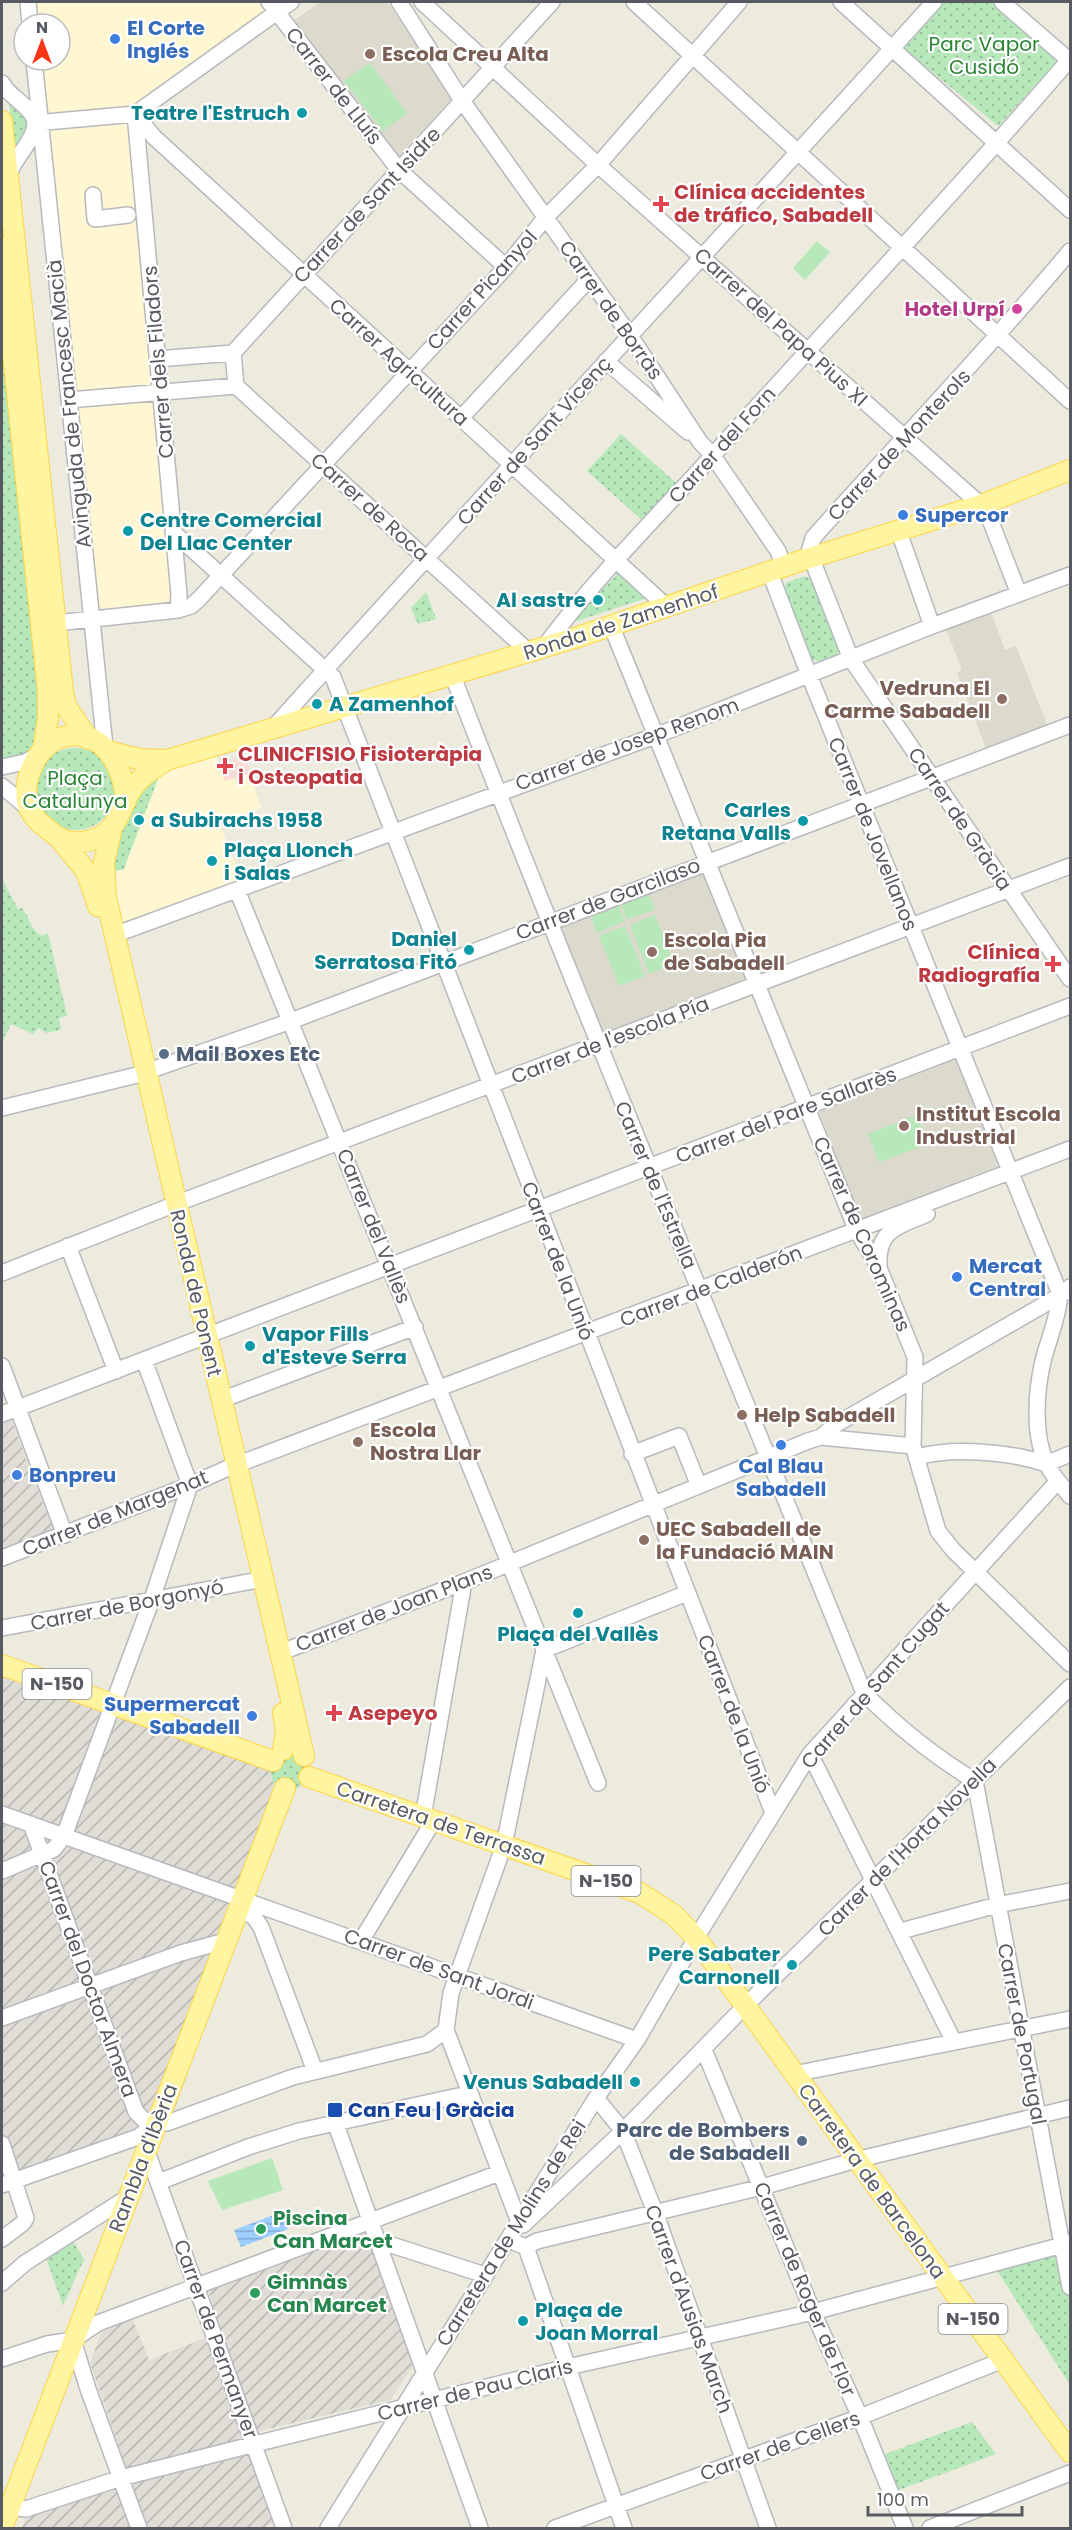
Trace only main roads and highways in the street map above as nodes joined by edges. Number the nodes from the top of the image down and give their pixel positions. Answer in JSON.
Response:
{"nodes":[{"id":1,"x":2,"y":121,"type":"edge"},
{"id":2,"x":8,"y":165,"type":"edge"},
{"id":3,"x":2,"y":242,"type":"edge"},
{"id":4,"x":1071,"y":470,"type":"edge"},
{"id":5,"x":48,"y":623,"type":"junction"},
{"id":6,"x":101,"y":746,"type":"junction"},
{"id":7,"x":41,"y":752,"type":"junction"},
{"id":8,"x":167,"y":760,"type":"junction"},
{"id":9,"x":126,"y":801,"type":"junction"},
{"id":10,"x":112,"y":828,"type":"junction"},
{"id":11,"x":60,"y":840,"type":"junction"},
{"id":12,"x":141,"y":1074,"type":"junction"},
{"id":13,"x":202,"y":1339,"type":"junction"},
{"id":14,"x":232,"y":1466,"type":"junction"},
{"id":15,"x":2,"y":1665,"type":"edge"},
{"id":16,"x":278,"y":1756,"type":"junction"},
{"id":17,"x":304,"y":1756,"type":"junction"},
{"id":18,"x":309,"y":1777,"type":"junction"},
{"id":19,"x":285,"y":1788,"type":"junction"},
{"id":20,"x":696,"y":1938,"type":"joint"},
{"id":21,"x":1071,"y":2452,"type":"edge"},
{"id":22,"x":5,"y":2508,"type":"edge"},
{"id":23,"x":2,"y":2529,"type":"edge"}],
"edges":[{"from":1,"to":2,"type":"main road","name":"Avinguda de Francesc Macià"},
{"from":2,"to":5,"type":"main road","name":"Avinguda de Francesc Macià"},
{"from":3,"to":5,"type":"main road","name":"Avinguda de Francesc Macià"},
{"from":4,"to":8,"type":"main road","name":"Ronda de Zamenhof"},
{"from":5,"to":6,"type":"main road","name":"Avinguda de Francesc Macià"},
{"from":5,"to":7,"type":"main road","name":"Avinguda de Francesc Macià"},
{"from":6,"to":7,"type":"main road"},
{"from":6,"to":8,"type":"main road","name":"Ronda de Zamenhof"},
{"from":6,"to":9,"type":"main road"},
{"from":7,"to":11,"type":"main road"},
{"from":8,"to":9,"type":"main road","name":"Ronda de Zamenhof"},
{"from":9,"to":10,"type":"main road"},
{"from":10,"to":11,"type":"main road"},
{"from":10,"to":12,"type":"main road","name":"Ronda de Ponent"},
{"from":11,"to":12,"type":"main road","name":"Ronda de Ponent"},
{"from":12,"to":13,"type":"main road","name":"Ronda de Ponent"},
{"from":13,"to":14,"type":"main road","name":"Ronda de Ponent"},
{"from":13,"to":14,"type":"main road","name":"Ronda de Ponent"},
{"from":14,"to":16,"type":"main road","name":"Ronda de Ponent"},
{"from":14,"to":17,"type":"main road","name":"Ronda de Ponent"},
{"from":15,"to":16,"type":"main road","number":"N-150"},
{"from":16,"to":17,"type":"main road"},
{"from":16,"to":19,"type":"main road"},
{"from":17,"to":18,"type":"main road"},
{"from":18,"to":19,"type":"main road"},
{"from":18,"to":20,"type":"main road","name":"Carretera de Terrassa","number":"N-150"},
{"from":19,"to":22,"type":"main road","name":"Rambla d'Ibèria"},
{"from":20,"to":21,"type":"main road","name":"Carretera de Barcelona","number":"N-150"},
{"from":22,"to":23,"type":"main road","name":"Rambla d'Ibèria"}]}
